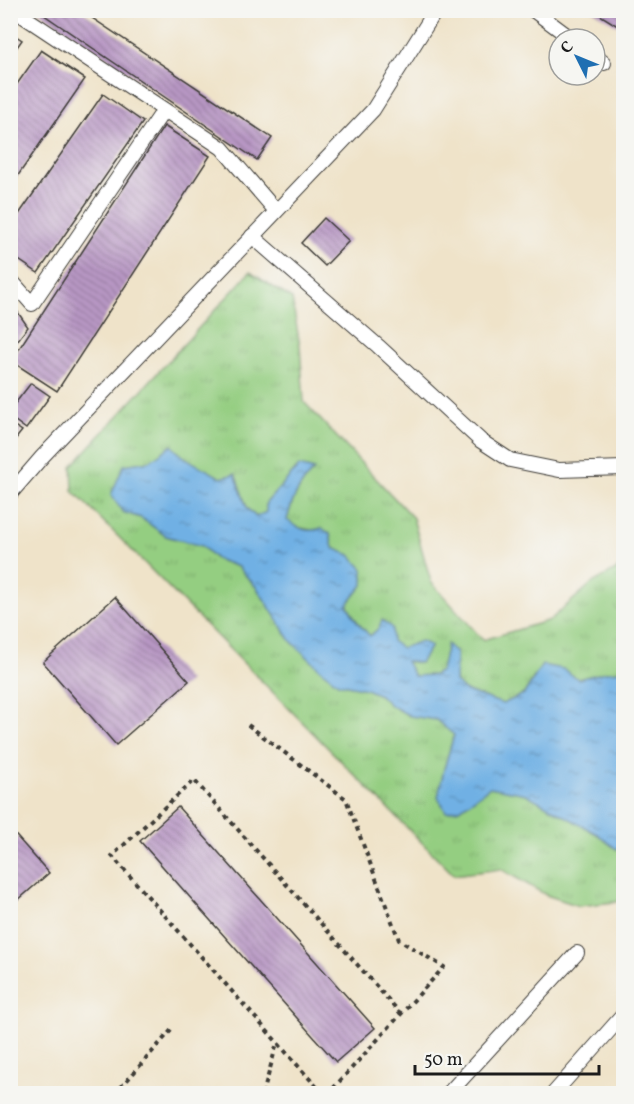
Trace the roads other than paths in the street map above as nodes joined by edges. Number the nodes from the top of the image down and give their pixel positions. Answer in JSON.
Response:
{"nodes":[{"id":1,"x":14,"y":10,"type":"edge"},
{"id":2,"x":436,"y":10,"type":"edge"},
{"id":3,"x":533,"y":10,"type":"edge"},
{"id":4,"x":556,"y":27,"type":"edge"},
{"id":5,"x":164,"y":110,"type":"junction"},
{"id":6,"x":276,"y":211,"type":"junction"},
{"id":7,"x":252,"y":236,"type":"junction"},
{"id":8,"x":10,"y":279,"type":"edge"},
{"id":9,"x":624,"y":468,"type":"edge"},
{"id":10,"x":10,"y":494,"type":"edge"},
{"id":11,"x":578,"y":953,"type":"dead end"},
{"id":12,"x":624,"y":1014,"type":"edge"},
{"id":13,"x":448,"y":1094,"type":"edge"},
{"id":14,"x":553,"y":1094,"type":"edge"}],
"edges":[{"from":1,"to":5,"type":"lane"},
{"from":2,"to":6,"type":"lane"},
{"from":3,"to":4,"type":"lane"},
{"from":5,"to":6,"type":"lane"},
{"from":5,"to":8,"type":"lane"},
{"from":6,"to":7,"type":"lane"},
{"from":7,"to":9,"type":"lane"},
{"from":7,"to":10,"type":"lane"},
{"from":11,"to":13,"type":"lane"},
{"from":12,"to":14,"type":"lane"}]}
